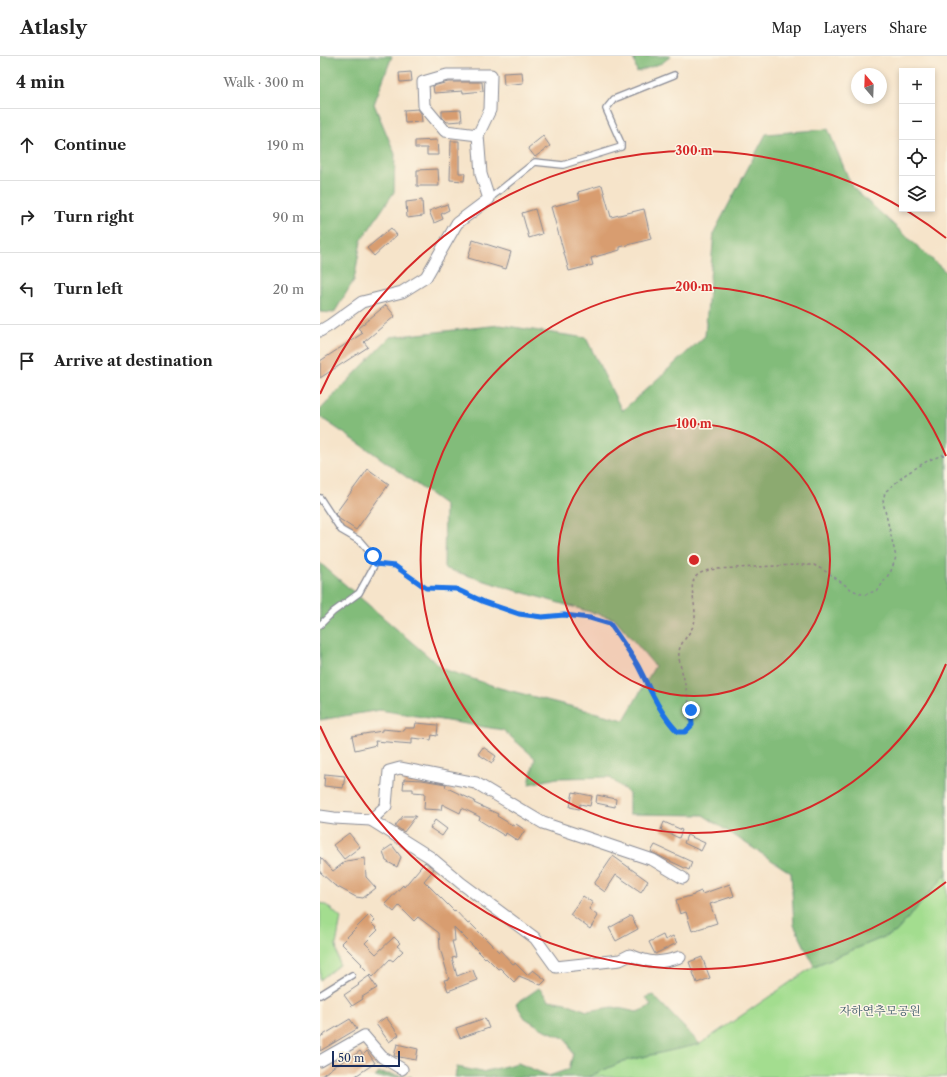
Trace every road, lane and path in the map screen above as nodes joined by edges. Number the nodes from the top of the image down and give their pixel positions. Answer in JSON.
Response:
{"nodes":[{"id":1,"x":674,"y":75,"type":"dead end"},
{"id":2,"x":478,"y":135,"type":"junction"},
{"id":3,"x":489,"y":198,"type":"junction"},
{"id":4,"x":320,"y":331,"type":"edge"},
{"id":5,"x":947,"y":456,"type":"edge"},
{"id":6,"x":320,"y":498,"type":"edge"},
{"id":7,"x":375,"y":564,"type":"junction"},
{"id":8,"x":320,"y":626,"type":"edge"},
{"id":9,"x":320,"y":816,"type":"edge"},
{"id":10,"x":371,"y":820,"type":"junction"},
{"id":11,"x":682,"y":878,"type":"dead end"},
{"id":12,"x":680,"y":957,"type":"dead end"},
{"id":13,"x":352,"y":975,"type":"dead end"},
{"id":14,"x":320,"y":995,"type":"edge"},
{"id":15,"x":320,"y":1061,"type":"edge"},
{"id":16,"x":402,"y":1069,"type":"dead end"}],
"edges":[{"from":1,"to":3,"type":"lane"},
{"from":2,"to":2,"type":"street"},
{"from":2,"to":3,"type":"street"},
{"from":3,"to":4,"type":"street"},
{"from":5,"to":7,"type":"path"},
{"from":6,"to":7,"type":"lane"},
{"from":7,"to":8,"type":"lane"},
{"from":9,"to":10,"type":"street"},
{"from":10,"to":11,"type":"street"},
{"from":10,"to":12,"type":"street"},
{"from":13,"to":14,"type":"lane"},
{"from":15,"to":16,"type":"street"}]}
